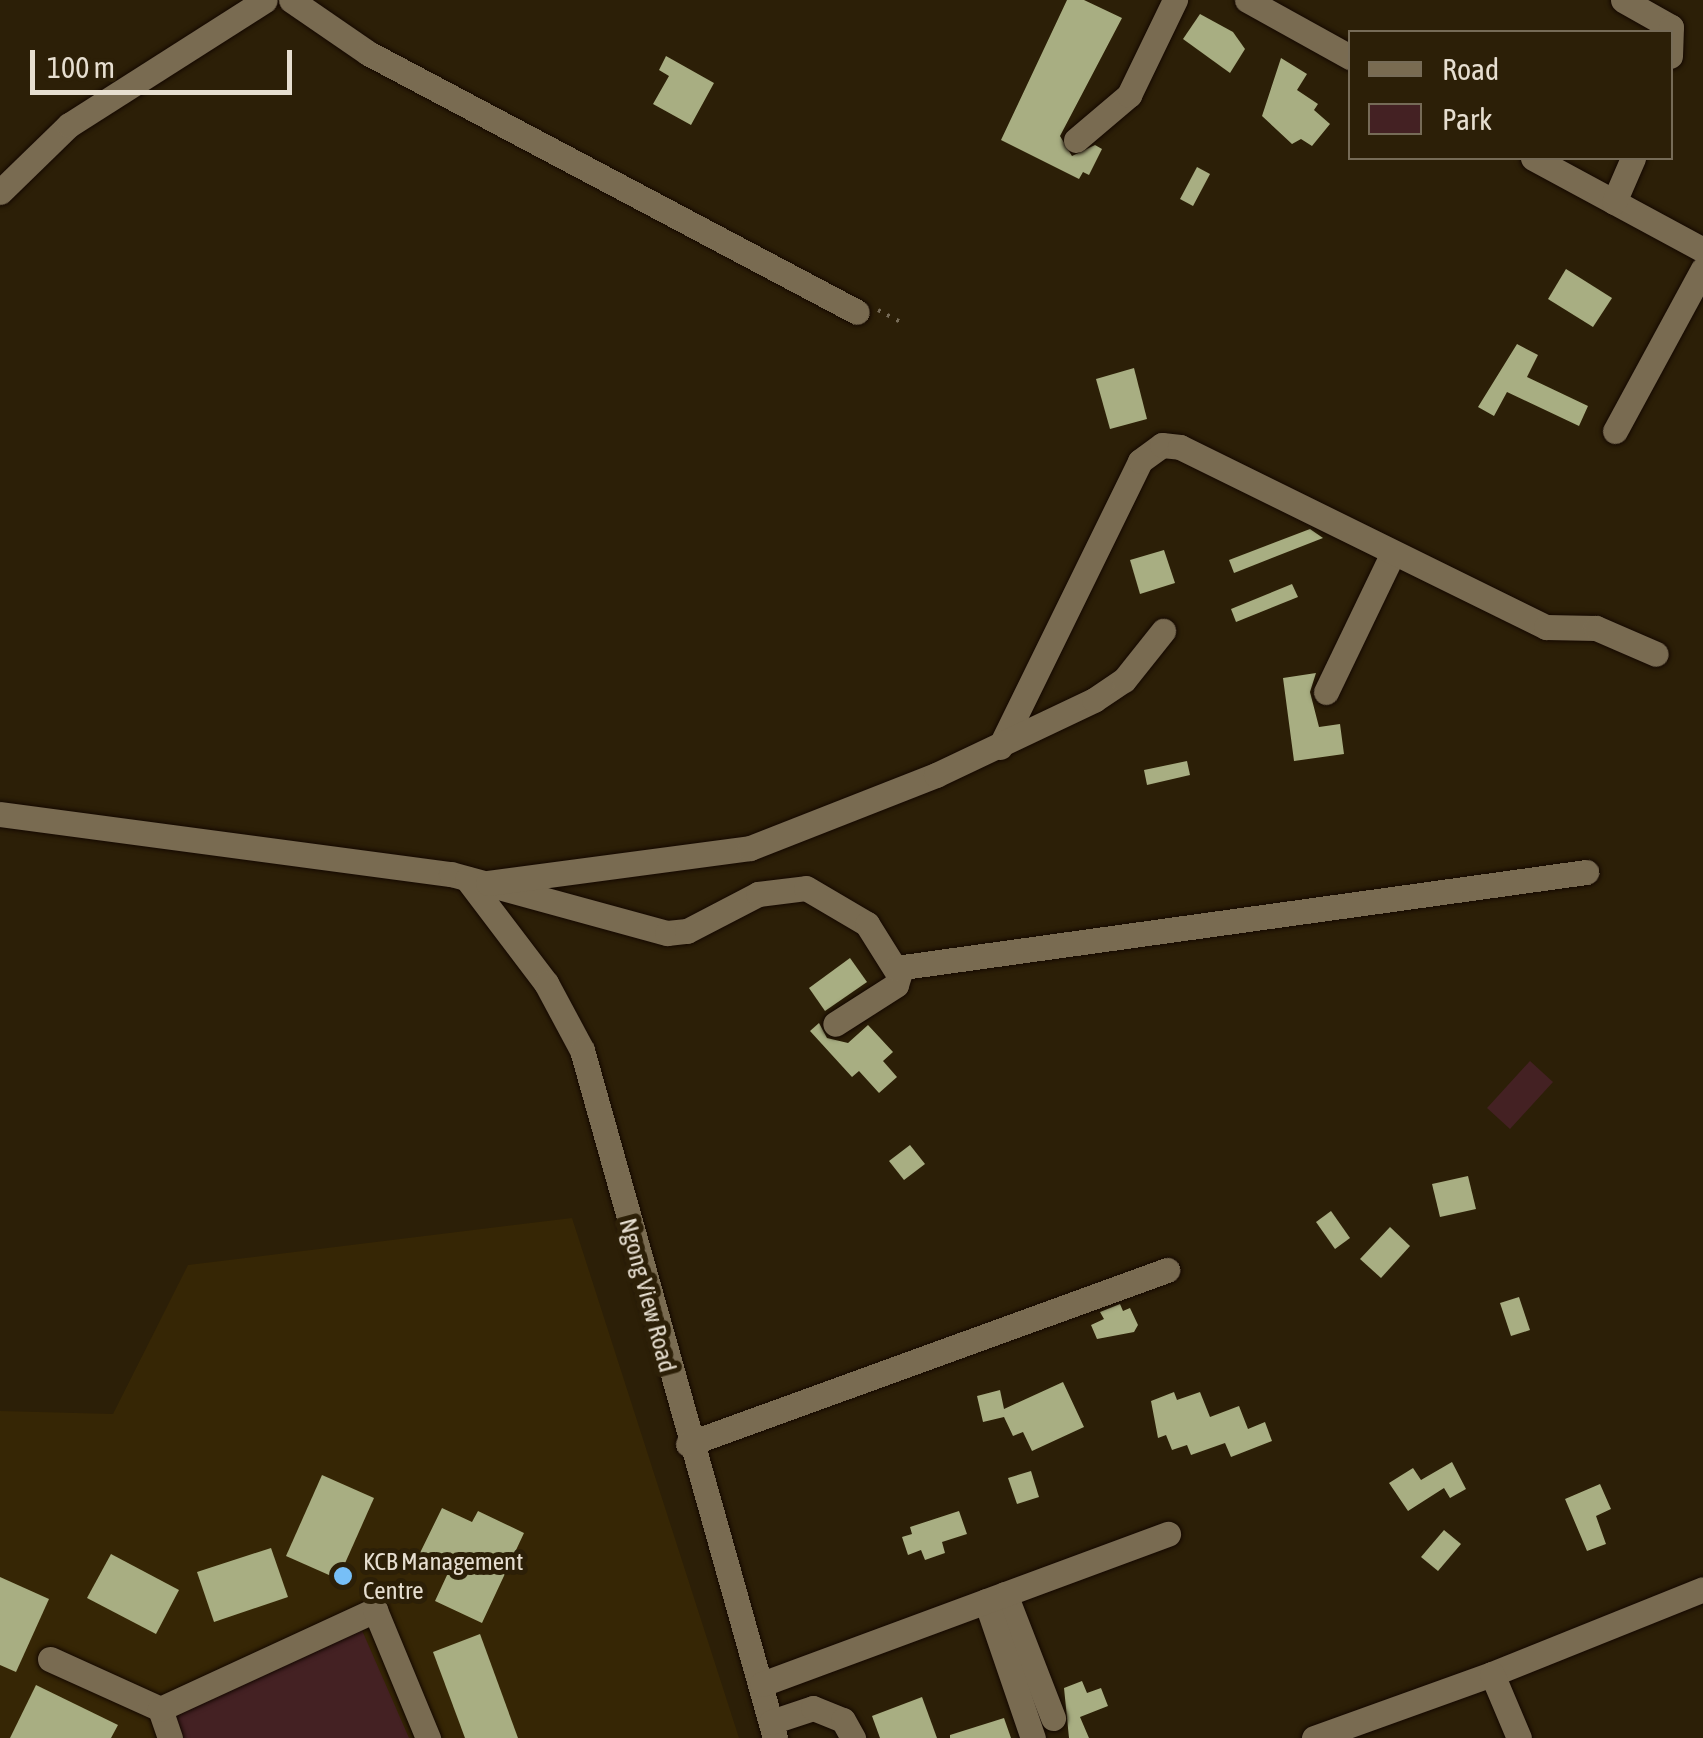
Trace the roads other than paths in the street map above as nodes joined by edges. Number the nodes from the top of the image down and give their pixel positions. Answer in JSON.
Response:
{"nodes":[{"id":1,"x":265,"y":0,"type":"edge"},
{"id":2,"x":291,"y":0,"type":"edge"},
{"id":3,"x":1175,"y":0,"type":"edge"},
{"id":4,"x":1247,"y":0,"type":"edge"},
{"id":5,"x":1623,"y":0,"type":"edge"},
{"id":6,"x":1671,"y":30,"type":"edge"},
{"id":7,"x":1348,"y":56,"type":"edge"},
{"id":8,"x":1076,"y":140,"type":"dead end"},
{"id":9,"x":1537,"y":160,"type":"edge"},
{"id":10,"x":1631,"y":160,"type":"edge"},
{"id":11,"x":0,"y":192,"type":"edge"},
{"id":12,"x":1614,"y":202,"type":"junction"},
{"id":13,"x":1703,"y":250,"type":"edge"},
{"id":14,"x":1703,"y":269,"type":"edge"},
{"id":15,"x":857,"y":312,"type":"dead end"},
{"id":16,"x":1615,"y":431,"type":"dead end"},
{"id":17,"x":1393,"y":552,"type":"junction"},
{"id":18,"x":1163,"y":631,"type":"dead end"},
{"id":19,"x":1656,"y":654,"type":"dead end"},
{"id":20,"x":1326,"y":692,"type":"dead end"},
{"id":21,"x":1000,"y":746,"type":"junction"},
{"id":22,"x":0,"y":814,"type":"edge"},
{"id":23,"x":1586,"y":872,"type":"dead end"},
{"id":24,"x":475,"y":881,"type":"junction"},
{"id":25,"x":896,"y":968,"type":"junction"},
{"id":26,"x":835,"y":1024,"type":"dead end"},
{"id":27,"x":1167,"y":1270,"type":"dead end"},
{"id":28,"x":688,"y":1444,"type":"junction"},
{"id":29,"x":1168,"y":1534,"type":"dead end"},
{"id":30,"x":1703,"y":1588,"type":"edge"},
{"id":31,"x":996,"y":1598,"type":"junction"},
{"id":32,"x":50,"y":1658,"type":"dead end"},
{"id":33,"x":1492,"y":1674,"type":"junction"},
{"id":34,"x":762,"y":1684,"type":"junction"},
{"id":35,"x":160,"y":1708,"type":"junction"},
{"id":36,"x":1053,"y":1718,"type":"dead end"},
{"id":37,"x":773,"y":1730,"type":"edge"},
{"id":38,"x":170,"y":1738,"type":"edge"},
{"id":39,"x":428,"y":1738,"type":"edge"},
{"id":40,"x":852,"y":1738,"type":"edge"},
{"id":41,"x":1034,"y":1738,"type":"edge"},
{"id":42,"x":1314,"y":1738,"type":"edge"},
{"id":43,"x":1519,"y":1738,"type":"edge"}],
"edges":[{"from":1,"to":11,"type":"street"},
{"from":2,"to":15,"type":"street"},
{"from":3,"to":8,"type":"street"},
{"from":4,"to":7,"type":"street"},
{"from":5,"to":6,"type":"street"},
{"from":9,"to":12,"type":"street"},
{"from":10,"to":12,"type":"street"},
{"from":12,"to":13,"type":"street"},
{"from":14,"to":16,"type":"street"},
{"from":17,"to":19,"type":"street"},
{"from":17,"to":20,"type":"street"},
{"from":17,"to":21,"type":"street"},
{"from":18,"to":21,"type":"street"},
{"from":21,"to":24,"type":"street"},
{"from":22,"to":24,"type":"street"},
{"from":23,"to":25,"type":"street"},
{"from":24,"to":25,"type":"street"},
{"from":24,"to":28,"type":"street","name":"Ngong View Road"},
{"from":25,"to":26,"type":"street"},
{"from":27,"to":28,"type":"street"},
{"from":28,"to":34,"type":"street","name":"Ngong View Road"},
{"from":29,"to":31,"type":"street"},
{"from":30,"to":33,"type":"street"},
{"from":31,"to":34,"type":"street"},
{"from":31,"to":36,"type":"street"},
{"from":31,"to":41,"type":"street"},
{"from":32,"to":35,"type":"street"},
{"from":33,"to":42,"type":"street"},
{"from":33,"to":43,"type":"street"},
{"from":34,"to":37,"type":"street","name":"Ngong View Road"},
{"from":35,"to":38,"type":"street"},
{"from":35,"to":39,"type":"street"},
{"from":37,"to":40,"type":"street"}]}
